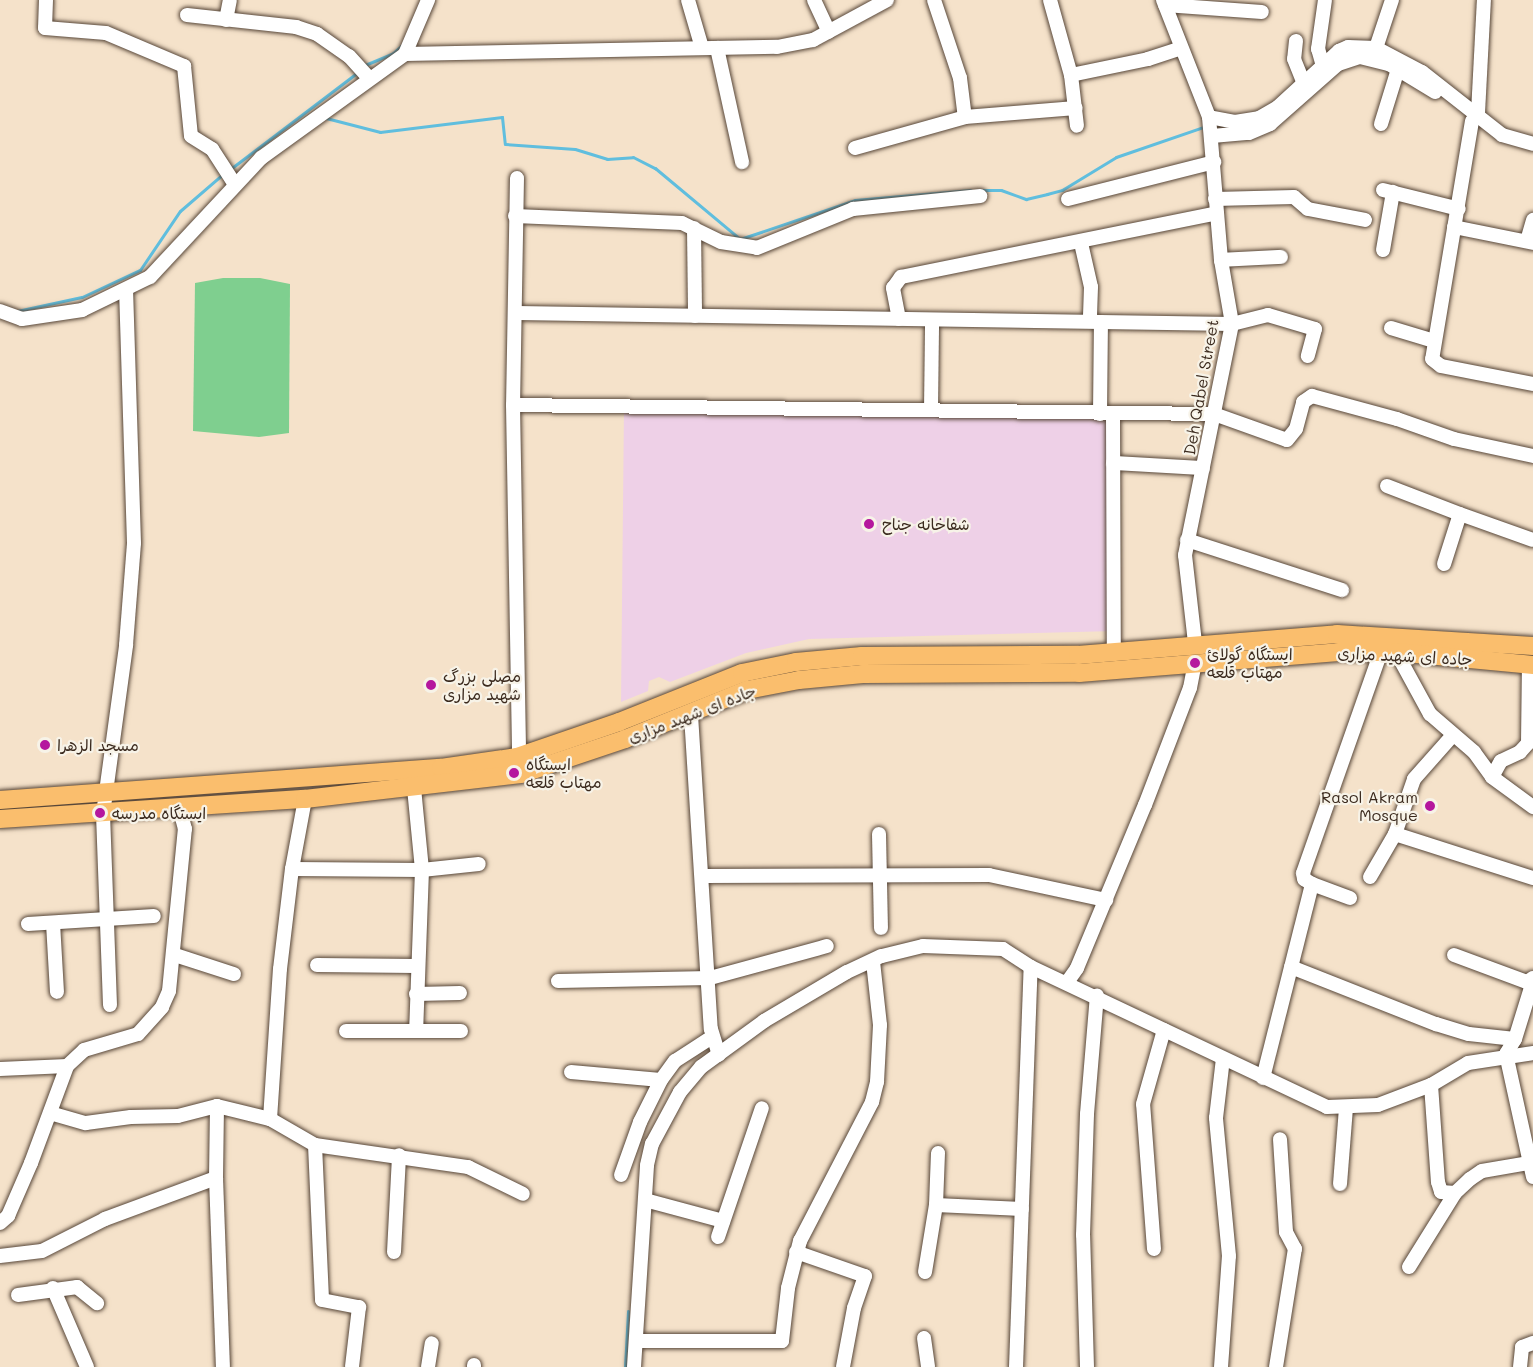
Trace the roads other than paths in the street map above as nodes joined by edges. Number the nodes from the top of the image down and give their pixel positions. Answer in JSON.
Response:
{"nodes":[{"id":1,"x":46,"y":0,"type":"edge"},
{"id":2,"x":230,"y":0,"type":"edge"},
{"id":3,"x":428,"y":0,"type":"edge"},
{"id":4,"x":688,"y":0,"type":"edge"},
{"id":5,"x":814,"y":0,"type":"edge"},
{"id":6,"x":887,"y":0,"type":"edge"},
{"id":7,"x":934,"y":0,"type":"edge"},
{"id":8,"x":1050,"y":0,"type":"edge"},
{"id":9,"x":1325,"y":0,"type":"edge"},
{"id":10,"x":1392,"y":0,"type":"edge"},
{"id":11,"x":1484,"y":0,"type":"edge"},
{"id":12,"x":1164,"y":2,"type":"edge"},
{"id":13,"x":1263,"y":12,"type":"dead end"},
{"id":14,"x":187,"y":15,"type":"dead end"},
{"id":15,"x":226,"y":21,"type":"junction"},
{"id":16,"x":829,"y":32,"type":"junction"},
{"id":17,"x":1296,"y":41,"type":"dead end"},
{"id":18,"x":710,"y":48,"type":"junction"},
{"id":19,"x":1181,"y":48,"type":"junction"},
{"id":20,"x":1376,"y":48,"type":"junction"},
{"id":21,"x":405,"y":54,"type":"junction"},
{"id":22,"x":1323,"y":66,"type":"junction"},
{"id":23,"x":1398,"y":69,"type":"junction"},
{"id":24,"x":1071,"y":75,"type":"junction"},
{"id":25,"x":368,"y":77,"type":"junction"},
{"id":26,"x":1304,"y":84,"type":"junction"},
{"id":27,"x":1076,"y":108,"type":"junction"},
{"id":28,"x":965,"y":117,"type":"junction"},
{"id":29,"x":1209,"y":117,"type":"junction"},
{"id":30,"x":1475,"y":117,"type":"junction"},
{"id":31,"x":1382,"y":124,"type":"dead end"},
{"id":32,"x":1077,"y":126,"type":"dead end"},
{"id":33,"x":1212,"y":136,"type":"junction"},
{"id":34,"x":1533,"y":144,"type":"edge"},
{"id":35,"x":855,"y":148,"type":"dead end"},
{"id":36,"x":1533,"y":152,"type":"edge"},
{"id":37,"x":742,"y":162,"type":"dead end"},
{"id":38,"x":1214,"y":162,"type":"junction"},
{"id":39,"x":517,"y":178,"type":"dead end"},
{"id":40,"x":234,"y":183,"type":"junction"},
{"id":41,"x":980,"y":196,"type":"dead end"},
{"id":42,"x":1068,"y":199,"type":"dead end"},
{"id":43,"x":1215,"y":199,"type":"junction"},
{"id":44,"x":1459,"y":209,"type":"junction"},
{"id":45,"x":1217,"y":213,"type":"junction"},
{"id":46,"x":515,"y":216,"type":"junction"},
{"id":47,"x":1365,"y":220,"type":"dead end"},
{"id":48,"x":1533,"y":220,"type":"edge"},
{"id":49,"x":1454,"y":227,"type":"junction"},
{"id":50,"x":694,"y":228,"type":"junction"},
{"id":51,"x":1530,"y":242,"type":"edge"},
{"id":52,"x":1081,"y":243,"type":"junction"},
{"id":53,"x":1383,"y":250,"type":"dead end"},
{"id":54,"x":1281,"y":257,"type":"dead end"},
{"id":55,"x":1221,"y":260,"type":"junction"},
{"id":56,"x":126,"y":290,"type":"junction"},
{"id":57,"x":0,"y":311,"type":"edge"},
{"id":58,"x":517,"y":313,"type":"junction"},
{"id":59,"x":695,"y":316,"type":"junction"},
{"id":60,"x":899,"y":319,"type":"junction"},
{"id":61,"x":932,"y":322,"type":"junction"},
{"id":62,"x":1096,"y":322,"type":"junction"},
{"id":63,"x":1232,"y":324,"type":"junction"},
{"id":64,"x":1391,"y":328,"type":"dead end"},
{"id":65,"x":1434,"y":341,"type":"junction"},
{"id":66,"x":1308,"y":357,"type":"dead end"},
{"id":67,"x":1533,"y":384,"type":"edge"},
{"id":68,"x":513,"y":405,"type":"junction"},
{"id":69,"x":931,"y":410,"type":"junction"},
{"id":70,"x":1214,"y":414,"type":"junction"},
{"id":71,"x":1107,"y":415,"type":"junction"},
{"id":72,"x":1533,"y":456,"type":"edge"},
{"id":73,"x":1113,"y":463,"type":"junction"},
{"id":74,"x":1203,"y":468,"type":"junction"},
{"id":75,"x":1387,"y":486,"type":"dead end"},
{"id":76,"x":1460,"y":514,"type":"junction"},
{"id":77,"x":1187,"y":540,"type":"junction"},
{"id":78,"x":1533,"y":540,"type":"edge"},
{"id":79,"x":1444,"y":564,"type":"dead end"},
{"id":80,"x":1342,"y":590,"type":"dead end"},
{"id":81,"x":1195,"y":643,"type":"junction"},
{"id":82,"x":1533,"y":646,"type":"edge"},
{"id":83,"x":1389,"y":652,"type":"junction"},
{"id":84,"x":1114,"y":653,"type":"junction"},
{"id":85,"x":1195,"y":663,"type":"junction"},
{"id":86,"x":1531,"y":664,"type":"edge"},
{"id":87,"x":984,"y":665,"type":"junction"},
{"id":88,"x":691,"y":715,"type":"junction"},
{"id":89,"x":1452,"y":736,"type":"junction"},
{"id":90,"x":1531,"y":742,"type":"edge"},
{"id":91,"x":519,"y":766,"type":"junction"},
{"id":92,"x":1492,"y":777,"type":"junction"},
{"id":93,"x":414,"y":788,"type":"junction"},
{"id":94,"x":108,"y":795,"type":"junction"},
{"id":95,"x":305,"y":799,"type":"junction"},
{"id":96,"x":0,"y":800,"type":"edge"},
{"id":97,"x":714,"y":806,"type":"dead end"},
{"id":98,"x":1533,"y":807,"type":"edge"},
{"id":99,"x":699,"y":808,"type":"junction"},
{"id":100,"x":180,"y":810,"type":"junction"},
{"id":101,"x":103,"y":814,"type":"junction"},
{"id":102,"x":0,"y":819,"type":"edge"},
{"id":103,"x":879,"y":834,"type":"dead end"},
{"id":104,"x":1395,"y":834,"type":"junction"},
{"id":105,"x":479,"y":864,"type":"dead end"},
{"id":106,"x":292,"y":869,"type":"junction"},
{"id":107,"x":422,"y":870,"type":"junction"},
{"id":108,"x":879,"y":875,"type":"junction"},
{"id":109,"x":703,"y":876,"type":"junction"},
{"id":110,"x":1370,"y":877,"type":"dead end"},
{"id":111,"x":1533,"y":878,"type":"edge"},
{"id":112,"x":1312,"y":884,"type":"junction"},
{"id":113,"x":1350,"y":898,"type":"dead end"},
{"id":114,"x":1106,"y":900,"type":"junction"},
{"id":115,"x":154,"y":916,"type":"dead end"},
{"id":116,"x":105,"y":920,"type":"junction"},
{"id":117,"x":53,"y":923,"type":"junction"},
{"id":118,"x":28,"y":924,"type":"dead end"},
{"id":119,"x":881,"y":928,"type":"dead end"},
{"id":120,"x":827,"y":946,"type":"dead end"},
{"id":121,"x":1454,"y":955,"type":"dead end"},
{"id":122,"x":174,"y":956,"type":"junction"},
{"id":123,"x":873,"y":962,"type":"junction"},
{"id":124,"x":317,"y":965,"type":"dead end"},
{"id":125,"x":416,"y":966,"type":"junction"},
{"id":126,"x":1031,"y":967,"type":"junction"},
{"id":127,"x":1291,"y":967,"type":"junction"},
{"id":128,"x":234,"y":974,"type":"dead end"},
{"id":129,"x":1072,"y":976,"type":"junction"},
{"id":130,"x":710,"y":978,"type":"junction"},
{"id":131,"x":1533,"y":980,"type":"edge"},
{"id":132,"x":558,"y":981,"type":"dead end"},
{"id":133,"x":57,"y":992,"type":"dead end"},
{"id":134,"x":460,"y":993,"type":"dead end"},
{"id":135,"x":416,"y":994,"type":"junction"},
{"id":136,"x":1097,"y":995,"type":"junction"},
{"id":137,"x":110,"y":1005,"type":"dead end"},
{"id":138,"x":1164,"y":1030,"type":"junction"},
{"id":139,"x":346,"y":1031,"type":"dead end"},
{"id":140,"x":416,"y":1031,"type":"junction"},
{"id":141,"x":461,"y":1031,"type":"dead end"},
{"id":142,"x":1511,"y":1046,"type":"junction"},
{"id":143,"x":716,"y":1047,"type":"junction"},
{"id":144,"x":1533,"y":1053,"type":"edge"},
{"id":145,"x":1223,"y":1058,"type":"junction"},
{"id":146,"x":67,"y":1066,"type":"junction"},
{"id":147,"x":0,"y":1069,"type":"edge"},
{"id":148,"x":571,"y":1072,"type":"dead end"},
{"id":149,"x":1266,"y":1074,"type":"junction"},
{"id":150,"x":662,"y":1080,"type":"junction"},
{"id":151,"x":1431,"y":1085,"type":"junction"},
{"id":152,"x":217,"y":1106,"type":"junction"},
{"id":153,"x":1346,"y":1107,"type":"junction"},
{"id":154,"x":762,"y":1108,"type":"dead end"},
{"id":155,"x":50,"y":1113,"type":"junction"},
{"id":156,"x":270,"y":1119,"type":"junction"},
{"id":157,"x":1280,"y":1139,"type":"dead end"},
{"id":158,"x":315,"y":1145,"type":"junction"},
{"id":159,"x":938,"y":1154,"type":"dead end"},
{"id":160,"x":399,"y":1155,"type":"junction"},
{"id":161,"x":1529,"y":1163,"type":"junction"},
{"id":162,"x":621,"y":1175,"type":"dead end"},
{"id":163,"x":1533,"y":1177,"type":"edge"},
{"id":164,"x":216,"y":1178,"type":"junction"},
{"id":165,"x":1340,"y":1184,"type":"dead end"},
{"id":166,"x":1455,"y":1193,"type":"junction"},
{"id":167,"x":523,"y":1194,"type":"dead end"},
{"id":168,"x":645,"y":1200,"type":"junction"},
{"id":169,"x":936,"y":1205,"type":"junction"},
{"id":170,"x":1022,"y":1209,"type":"junction"},
{"id":171,"x":723,"y":1221,"type":"junction"},
{"id":172,"x":0,"y":1222,"type":"edge"},
{"id":173,"x":718,"y":1237,"type":"dead end"},
{"id":174,"x":1154,"y":1249,"type":"dead end"},
{"id":175,"x":394,"y":1252,"type":"dead end"},
{"id":176,"x":796,"y":1252,"type":"junction"},
{"id":177,"x":0,"y":1256,"type":"edge"},
{"id":178,"x":1409,"y":1267,"type":"dead end"},
{"id":179,"x":925,"y":1272,"type":"dead end"},
{"id":180,"x":53,"y":1288,"type":"junction"},
{"id":181,"x":18,"y":1295,"type":"dead end"},
{"id":182,"x":97,"y":1303,"type":"dead end"},
{"id":183,"x":924,"y":1338,"type":"dead end"},
{"id":184,"x":637,"y":1341,"type":"junction"},
{"id":185,"x":432,"y":1342,"type":"dead end"},
{"id":186,"x":1533,"y":1343,"type":"edge"},
{"id":187,"x":87,"y":1367,"type":"edge"},
{"id":188,"x":223,"y":1367,"type":"edge"},
{"id":189,"x":352,"y":1367,"type":"edge"},
{"id":190,"x":428,"y":1367,"type":"edge"},
{"id":191,"x":634,"y":1367,"type":"edge"},
{"id":192,"x":843,"y":1367,"type":"edge"},
{"id":193,"x":928,"y":1367,"type":"edge"},
{"id":194,"x":1016,"y":1367,"type":"edge"},
{"id":195,"x":1087,"y":1367,"type":"edge"},
{"id":196,"x":1221,"y":1367,"type":"edge"},
{"id":197,"x":1276,"y":1367,"type":"edge"},
{"id":198,"x":1520,"y":1367,"type":"edge"}],
"edges":[{"from":1,"to":40,"type":"street"},
{"from":2,"to":15,"type":"street"},
{"from":3,"to":21,"type":"street"},
{"from":4,"to":18,"type":"street"},
{"from":5,"to":16,"type":"street"},
{"from":6,"to":16,"type":"street"},
{"from":7,"to":28,"type":"street"},
{"from":8,"to":24,"type":"street"},
{"from":9,"to":22,"type":"street"},
{"from":10,"to":20,"type":"street"},
{"from":11,"to":30,"type":"street"},
{"from":12,"to":13,"type":"street"},
{"from":12,"to":19,"type":"street","name":"Deh Qabel Street"},
{"from":14,"to":15,"type":"street"},
{"from":15,"to":25,"type":"street"},
{"from":16,"to":18,"type":"street"},
{"from":17,"to":26,"type":"street"},
{"from":18,"to":21,"type":"street"},
{"from":18,"to":37,"type":"street"},
{"from":19,"to":24,"type":"street"},
{"from":19,"to":29,"type":"street","name":"Deh Qabel Street"},
{"from":20,"to":22,"type":"street"},
{"from":20,"to":30,"type":"street"},
{"from":21,"to":25,"type":"street"},
{"from":22,"to":26,"type":"street"},
{"from":23,"to":30,"type":"street"},
{"from":23,"to":31,"type":"street"},
{"from":23,"to":33,"type":"street"},
{"from":24,"to":27,"type":"street"},
{"from":25,"to":40,"type":"street"},
{"from":26,"to":29,"type":"street"},
{"from":27,"to":28,"type":"street"},
{"from":27,"to":32,"type":"street"},
{"from":28,"to":35,"type":"street"},
{"from":29,"to":33,"type":"street","name":"Deh Qabel Street"},
{"from":30,"to":34,"type":"street"},
{"from":30,"to":36,"type":"street"},
{"from":30,"to":44,"type":"street"},
{"from":33,"to":38,"type":"street","name":"Deh Qabel Street"},
{"from":38,"to":42,"type":"street"},
{"from":38,"to":43,"type":"street","name":"Deh Qabel Street"},
{"from":39,"to":46,"type":"street"},
{"from":40,"to":56,"type":"street"},
{"from":41,"to":50,"type":"street"},
{"from":43,"to":45,"type":"street","name":"Deh Qabel Street"},
{"from":43,"to":47,"type":"street"},
{"from":44,"to":49,"type":"street"},
{"from":44,"to":53,"type":"street"},
{"from":45,"to":52,"type":"street"},
{"from":45,"to":55,"type":"street","name":"Deh Qabel Street"},
{"from":46,"to":50,"type":"street"},
{"from":46,"to":58,"type":"street"},
{"from":48,"to":51,"type":"street"},
{"from":49,"to":51,"type":"street"},
{"from":49,"to":65,"type":"street"},
{"from":50,"to":59,"type":"street"},
{"from":52,"to":60,"type":"street"},
{"from":52,"to":62,"type":"street"},
{"from":54,"to":55,"type":"street"},
{"from":55,"to":63,"type":"street","name":"Deh Qabel Street"},
{"from":56,"to":57,"type":"street"},
{"from":56,"to":94,"type":"street"},
{"from":58,"to":59,"type":"street"},
{"from":58,"to":68,"type":"street"},
{"from":59,"to":60,"type":"street"},
{"from":60,"to":61,"type":"street"},
{"from":61,"to":62,"type":"street"},
{"from":61,"to":69,"type":"street"},
{"from":62,"to":63,"type":"street"},
{"from":62,"to":71,"type":"street"},
{"from":63,"to":66,"type":"street"},
{"from":63,"to":70,"type":"street","name":"Deh Qabel Street"},
{"from":64,"to":65,"type":"street"},
{"from":65,"to":67,"type":"street"},
{"from":68,"to":69,"type":"street"},
{"from":68,"to":91,"type":"street"},
{"from":69,"to":71,"type":"street"},
{"from":70,"to":71,"type":"street"},
{"from":70,"to":72,"type":"street"},
{"from":70,"to":74,"type":"street","name":"Deh Qabel Street"},
{"from":71,"to":73,"type":"street"},
{"from":73,"to":74,"type":"street"},
{"from":73,"to":84,"type":"street"},
{"from":74,"to":77,"type":"street","name":"Deh Qabel Street"},
{"from":75,"to":76,"type":"street"},
{"from":76,"to":78,"type":"street"},
{"from":76,"to":79,"type":"street"},
{"from":77,"to":80,"type":"street"},
{"from":77,"to":81,"type":"street","name":"Deh Qabel Street"},
{"from":81,"to":82,"type":"main road","name":"جاده ای شهید مزاری"},
{"from":81,"to":84,"type":"main road","name":"جاده ای شهید مزاری"},
{"from":83,"to":85,"type":"main road","name":"جاده ای شهید مزاری"},
{"from":83,"to":86,"type":"main road","name":"جاده ای شهید مزاری"},
{"from":83,"to":89,"type":"street"},
{"from":83,"to":112,"type":"street"},
{"from":84,"to":87,"type":"main road","name":"جاده ای شهید مزاری"},
{"from":85,"to":87,"type":"main road","name":"جاده ای شهید مزاری"},
{"from":85,"to":114,"type":"street"},
{"from":86,"to":90,"type":"street"},
{"from":87,"to":88,"type":"main road","name":"جاده ای شهید مزاری"},
{"from":87,"to":91,"type":"main road","name":"جاده ای شهید مزاری"},
{"from":88,"to":91,"type":"main road","name":"جاده ای شهید مزاری"},
{"from":88,"to":99,"type":"street"},
{"from":89,"to":92,"type":"street"},
{"from":89,"to":104,"type":"street"},
{"from":90,"to":92,"type":"street"},
{"from":91,"to":93,"type":"main road","name":"جاده ای شهید مزاری"},
{"from":91,"to":94,"type":"main road","name":"جاده ای شهید مزاری"},
{"from":92,"to":98,"type":"street"},
{"from":93,"to":95,"type":"main road","name":"جاده ای شهید مزاری"},
{"from":93,"to":107,"type":"street"},
{"from":94,"to":96,"type":"main road","name":"جاده ای شهید مزاری"},
{"from":94,"to":101,"type":"street"},
{"from":95,"to":100,"type":"main road","name":"جاده ای شهید مزاری"},
{"from":95,"to":106,"type":"street"},
{"from":97,"to":99,"type":"street"},
{"from":99,"to":109,"type":"street"},
{"from":100,"to":101,"type":"main road","name":"جاده ای شهید مزاری"},
{"from":100,"to":122,"type":"street"},
{"from":101,"to":102,"type":"main road","name":"جاده ای شهید مزاری"},
{"from":101,"to":116,"type":"street"},
{"from":103,"to":108,"type":"street"},
{"from":104,"to":110,"type":"street"},
{"from":104,"to":111,"type":"street"},
{"from":105,"to":107,"type":"street"},
{"from":106,"to":107,"type":"street"},
{"from":106,"to":156,"type":"street"},
{"from":107,"to":125,"type":"street"},
{"from":108,"to":109,"type":"street"},
{"from":108,"to":114,"type":"street"},
{"from":108,"to":119,"type":"street"},
{"from":109,"to":130,"type":"street"},
{"from":112,"to":113,"type":"street"},
{"from":112,"to":127,"type":"street"},
{"from":114,"to":129,"type":"street"},
{"from":115,"to":116,"type":"street"},
{"from":116,"to":117,"type":"street"},
{"from":116,"to":137,"type":"street"},
{"from":117,"to":118,"type":"street"},
{"from":117,"to":133,"type":"street"},
{"from":120,"to":130,"type":"street"},
{"from":121,"to":131,"type":"street"},
{"from":122,"to":128,"type":"street"},
{"from":122,"to":146,"type":"street"},
{"from":123,"to":126,"type":"street"},
{"from":123,"to":143,"type":"street"},
{"from":123,"to":176,"type":"street"},
{"from":124,"to":125,"type":"street"},
{"from":125,"to":135,"type":"street"},
{"from":126,"to":129,"type":"street"},
{"from":126,"to":170,"type":"street"},
{"from":127,"to":142,"type":"street"},
{"from":127,"to":149,"type":"street"},
{"from":129,"to":136,"type":"street"},
{"from":130,"to":132,"type":"street"},
{"from":130,"to":143,"type":"street"},
{"from":131,"to":142,"type":"street"},
{"from":134,"to":135,"type":"street"},
{"from":135,"to":140,"type":"street"},
{"from":136,"to":138,"type":"street"},
{"from":136,"to":195,"type":"street"},
{"from":138,"to":145,"type":"street"},
{"from":138,"to":174,"type":"street"},
{"from":139,"to":140,"type":"street"},
{"from":140,"to":141,"type":"street"},
{"from":142,"to":144,"type":"street"},
{"from":142,"to":151,"type":"street"},
{"from":142,"to":161,"type":"street"},
{"from":143,"to":150,"type":"street"},
{"from":143,"to":168,"type":"street"},
{"from":145,"to":149,"type":"street"},
{"from":145,"to":196,"type":"street"},
{"from":146,"to":147,"type":"street"},
{"from":146,"to":155,"type":"street"},
{"from":148,"to":150,"type":"street"},
{"from":149,"to":153,"type":"street"},
{"from":150,"to":162,"type":"street"},
{"from":151,"to":153,"type":"street"},
{"from":151,"to":166,"type":"street"},
{"from":152,"to":155,"type":"street"},
{"from":152,"to":156,"type":"street"},
{"from":152,"to":164,"type":"street"},
{"from":153,"to":165,"type":"street"},
{"from":154,"to":171,"type":"street"},
{"from":155,"to":172,"type":"street"},
{"from":156,"to":158,"type":"street"},
{"from":157,"to":197,"type":"street"},
{"from":158,"to":160,"type":"street"},
{"from":158,"to":189,"type":"street"},
{"from":159,"to":169,"type":"street"},
{"from":160,"to":167,"type":"street"},
{"from":160,"to":175,"type":"street"},
{"from":161,"to":163,"type":"street"},
{"from":161,"to":166,"type":"street"},
{"from":164,"to":177,"type":"street"},
{"from":164,"to":188,"type":"street"},
{"from":166,"to":178,"type":"street"},
{"from":168,"to":171,"type":"street"},
{"from":168,"to":184,"type":"street"},
{"from":169,"to":170,"type":"street"},
{"from":169,"to":179,"type":"street"},
{"from":170,"to":194,"type":"street"},
{"from":171,"to":173,"type":"street"},
{"from":176,"to":184,"type":"street"},
{"from":176,"to":192,"type":"street"},
{"from":180,"to":181,"type":"street"},
{"from":180,"to":182,"type":"street"},
{"from":180,"to":187,"type":"street"},
{"from":183,"to":193,"type":"street"},
{"from":184,"to":191,"type":"street"},
{"from":185,"to":190,"type":"street"},
{"from":186,"to":198,"type":"street"}]}
